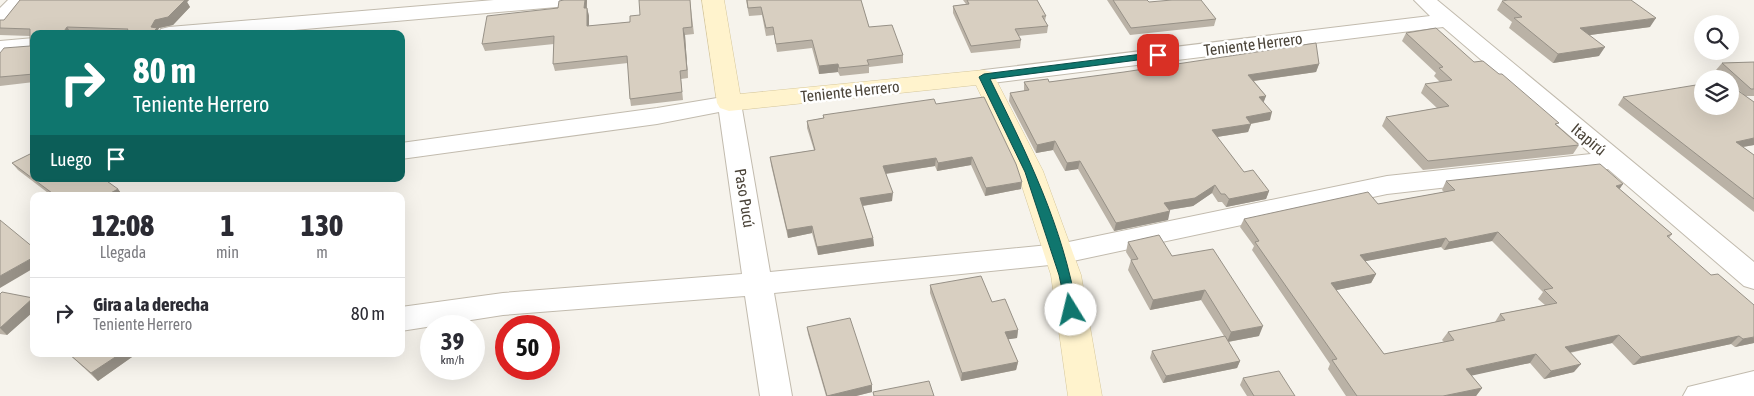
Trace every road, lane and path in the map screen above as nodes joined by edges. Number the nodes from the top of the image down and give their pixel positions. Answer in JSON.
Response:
{"nodes":[{"id":1,"x":18,"y":0,"type":"edge"},
{"id":2,"x":568,"y":0,"type":"edge"},
{"id":3,"x":713,"y":0,"type":"edge"},
{"id":4,"x":1424,"y":0,"type":"edge"},
{"id":5,"x":533,"y":2,"type":"edge"},
{"id":6,"x":1448,"y":20,"type":"junction"},
{"id":7,"x":0,"y":22,"type":"edge"},
{"id":8,"x":214,"y":30,"type":"edge"},
{"id":9,"x":30,"y":45,"type":"edge"},
{"id":10,"x":0,"y":48,"type":"edge"},
{"id":11,"x":984,"y":77,"type":"junction"},
{"id":12,"x":729,"y":103,"type":"junction"},
{"id":13,"x":405,"y":150,"type":"edge"},
{"id":14,"x":1614,"y":160,"type":"junction"},
{"id":15,"x":1058,"y":254,"type":"junction"},
{"id":16,"x":1754,"y":278,"type":"edge"},
{"id":17,"x":758,"y":284,"type":"junction"},
{"id":18,"x":405,"y":317,"type":"edge"},
{"id":19,"x":1754,"y":384,"type":"edge"},
{"id":20,"x":776,"y":396,"type":"edge"},
{"id":21,"x":1085,"y":396,"type":"edge"},
{"id":22,"x":1699,"y":396,"type":"edge"}],
"edges":[{"from":1,"to":7,"type":"street"},
{"from":2,"to":5,"type":"street"},
{"from":3,"to":12,"type":"main road","name":"Paso Pucú"},
{"from":4,"to":6,"type":"street","name":"Itapirú"},
{"from":5,"to":8,"type":"street"},
{"from":6,"to":11,"type":"street","name":"Teniente Herrero"},
{"from":6,"to":14,"type":"street","name":"Itapirú"},
{"from":9,"to":10,"type":"street"},
{"from":11,"to":12,"type":"main road","name":"Teniente Herrero"},
{"from":11,"to":15,"type":"main road"},
{"from":12,"to":13,"type":"street"},
{"from":12,"to":17,"type":"street","name":"Paso Pucú"},
{"from":14,"to":15,"type":"street"},
{"from":14,"to":16,"type":"street","name":"Itapirú"},
{"from":15,"to":17,"type":"street"},
{"from":15,"to":21,"type":"main road"},
{"from":17,"to":18,"type":"street"},
{"from":17,"to":20,"type":"street","name":"Paso Pucú"},
{"from":19,"to":22,"type":"street"}]}
